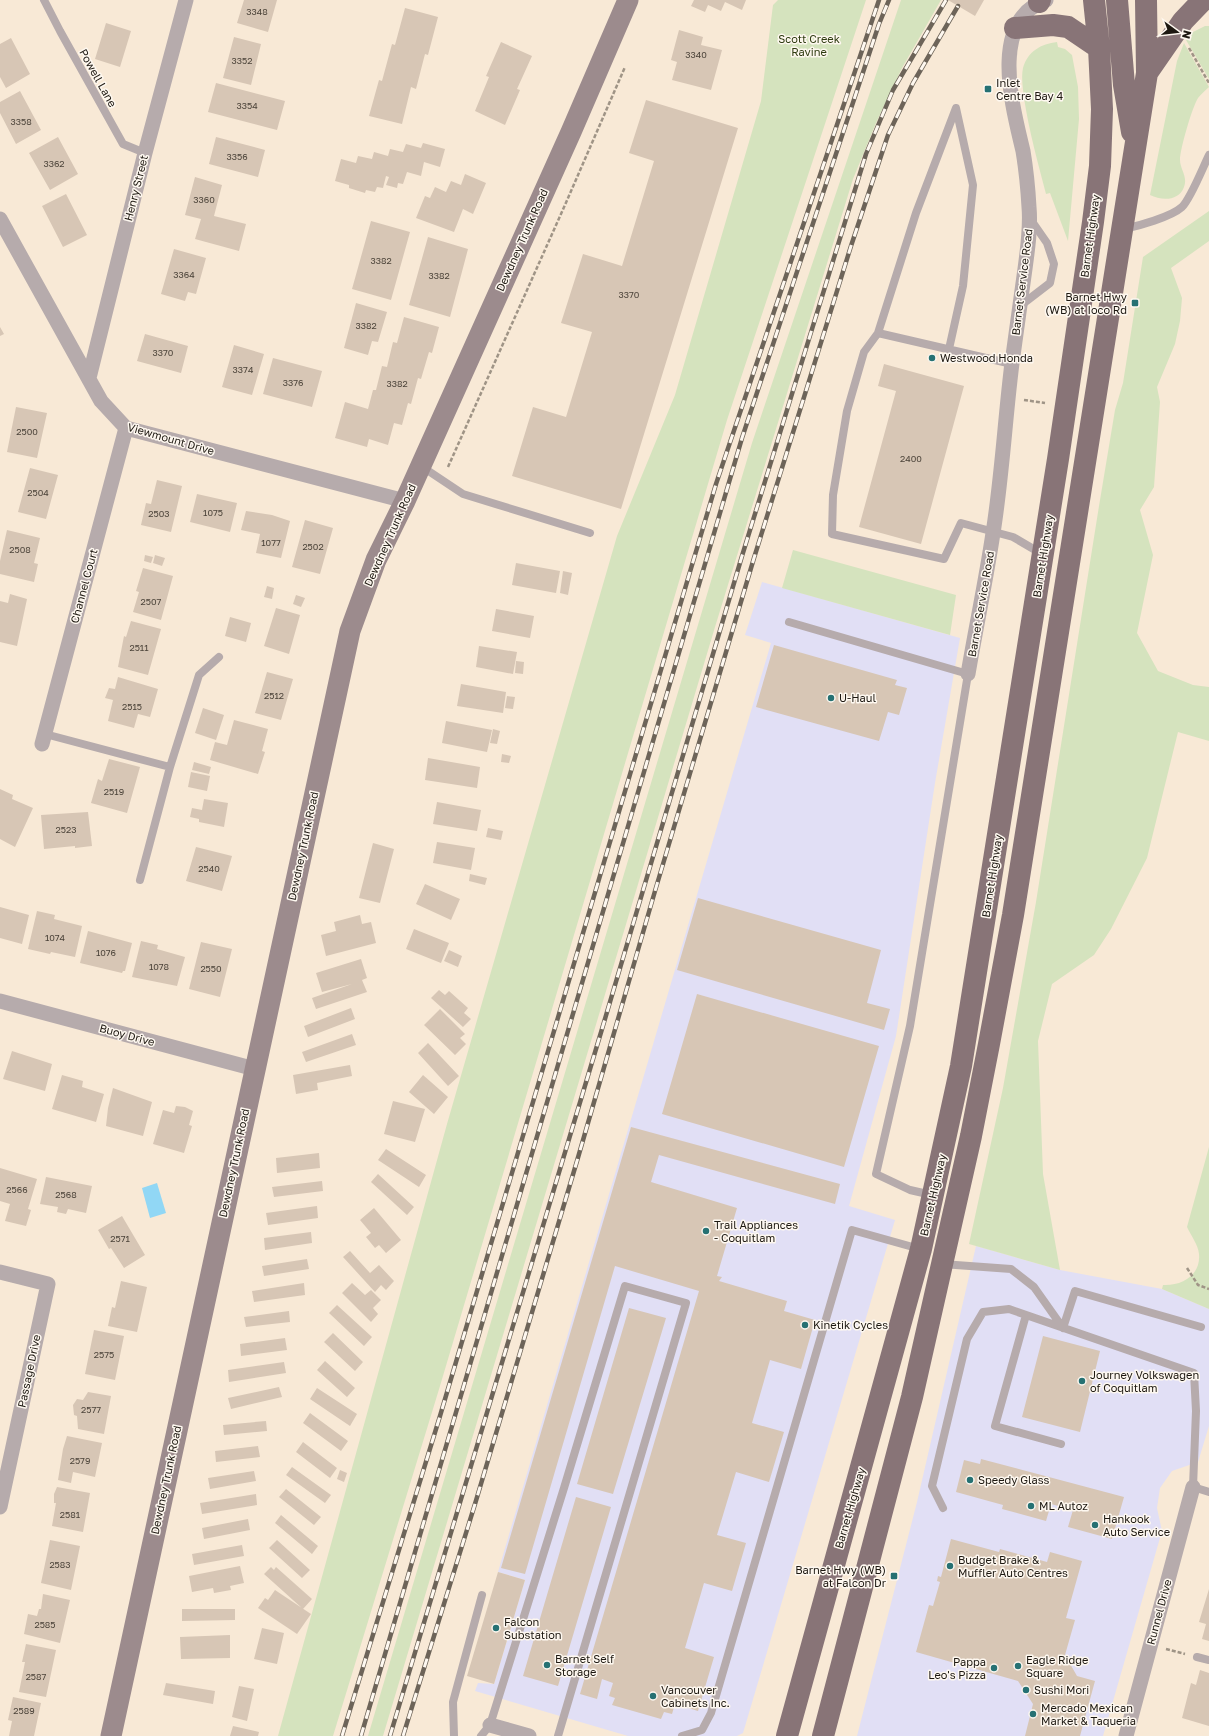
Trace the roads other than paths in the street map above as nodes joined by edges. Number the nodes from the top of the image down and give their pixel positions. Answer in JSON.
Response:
{"nodes":[{"id":1,"x":44,"y":0,"type":"edge"},
{"id":2,"x":186,"y":0,"type":"edge"},
{"id":3,"x":628,"y":0,"type":"edge"},
{"id":4,"x":1094,"y":0,"type":"edge"},
{"id":5,"x":1117,"y":0,"type":"edge"},
{"id":6,"x":1146,"y":0,"type":"edge"},
{"id":7,"x":1203,"y":0,"type":"edge"},
{"id":8,"x":1042,"y":1,"type":"edge"},
{"id":9,"x":1015,"y":28,"type":"junction"},
{"id":10,"x":1100,"y":48,"type":"junction"},
{"id":11,"x":1147,"y":73,"type":"junction"},
{"id":12,"x":1135,"y":147,"type":"junction"},
{"id":13,"x":145,"y":153,"type":"junction"},
{"id":14,"x":1209,"y":155,"type":"edge"},
{"id":15,"x":1029,"y":218,"type":"junction"},
{"id":16,"x":0,"y":219,"type":"edge"},
{"id":17,"x":1122,"y":230,"type":"junction"},
{"id":18,"x":1020,"y":306,"type":"junction"},
{"id":19,"x":878,"y":333,"type":"junction"},
{"id":20,"x":949,"y":350,"type":"junction"},
{"id":21,"x":1012,"y":364,"type":"junction"},
{"id":22,"x":89,"y":378,"type":"junction"},
{"id":23,"x":126,"y":428,"type":"junction"},
{"id":24,"x":421,"y":466,"type":"junction"},
{"id":25,"x":405,"y":501,"type":"junction"},
{"id":26,"x":993,"y":532,"type":"junction"},
{"id":27,"x":590,"y":533,"type":"dead end"},
{"id":28,"x":1043,"y":554,"type":"junction"},
{"id":29,"x":789,"y":622,"type":"dead end"},
{"id":30,"x":219,"y":657,"type":"dead end"},
{"id":31,"x":968,"y":674,"type":"junction"},
{"id":32,"x":43,"y":739,"type":"joint"},
{"id":33,"x":170,"y":767,"type":"junction"},
{"id":34,"x":140,"y":880,"type":"dead end"},
{"id":35,"x":0,"y":1001,"type":"edge"},
{"id":36,"x":255,"y":1068,"type":"junction"},
{"id":37,"x":933,"y":1195,"type":"junction"},
{"id":38,"x":921,"y":1249,"type":"junction"},
{"id":39,"x":941,"y":1264,"type":"junction"},
{"id":40,"x":0,"y":1272,"type":"edge"},
{"id":41,"x":1026,"y":1315,"type":"junction"},
{"id":42,"x":1201,"y":1327,"type":"dead end"},
{"id":43,"x":1063,"y":1328,"type":"junction"},
{"id":44,"x":1060,"y":1444,"type":"dead end"},
{"id":45,"x":1193,"y":1487,"type":"junction"},
{"id":46,"x":1209,"y":1492,"type":"edge"},
{"id":47,"x":0,"y":1507,"type":"edge"},
{"id":48,"x":943,"y":1508,"type":"dead end"},
{"id":49,"x":482,"y":1595,"type":"dead end"},
{"id":50,"x":1197,"y":1657,"type":"road end"},
{"id":51,"x":1209,"y":1660,"type":"edge"},
{"id":52,"x":485,"y":1730,"type":"edge"},
{"id":53,"x":785,"y":1734,"type":"edge"},
{"id":54,"x":111,"y":1736,"type":"edge"},
{"id":55,"x":454,"y":1736,"type":"edge"},
{"id":56,"x":529,"y":1736,"type":"edge"},
{"id":57,"x":558,"y":1736,"type":"edge"},
{"id":58,"x":682,"y":1736,"type":"edge"},
{"id":59,"x":823,"y":1736,"type":"edge"},
{"id":60,"x":1126,"y":1736,"type":"edge"}],
"edges":[{"from":1,"to":13,"type":"lane","name":"Powell Lane"},
{"from":2,"to":13,"type":"street","name":"Henry Street"},
{"from":3,"to":24,"type":"main road","name":"Dewdney Trunk Road"},
{"from":4,"to":10,"type":"main road","name":"Barnet Highway"},
{"from":5,"to":12,"type":"main road"},
{"from":6,"to":11,"type":"main road"},
{"from":7,"to":11,"type":"main road"},
{"from":8,"to":9,"type":"street","name":"Barnet Service Road"},
{"from":9,"to":10,"type":"main road"},
{"from":9,"to":15,"type":"street","name":"Barnet Service Road"},
{"from":10,"to":28,"type":"main road","name":"Barnet Highway"},
{"from":11,"to":12,"type":"main road"},
{"from":12,"to":17,"type":"main road"},
{"from":13,"to":22,"type":"street","name":"Henry Street"},
{"from":14,"to":17,"type":"lane"},
{"from":15,"to":18,"type":"street","name":"Barnet Service Road"},
{"from":15,"to":18,"type":"lane"},
{"from":16,"to":22,"type":"street","name":"Viewmount Drive"},
{"from":17,"to":39,"type":"main road"},
{"from":18,"to":21,"type":"street","name":"Barnet Service Road"},
{"from":19,"to":20,"type":"lane"},
{"from":19,"to":20,"type":"lane"},
{"from":19,"to":26,"type":"lane"},
{"from":20,"to":21,"type":"lane"},
{"from":21,"to":26,"type":"street","name":"Barnet Service Road"},
{"from":22,"to":23,"type":"street","name":"Viewmount Drive"},
{"from":23,"to":25,"type":"street","name":"Viewmount Drive"},
{"from":23,"to":32,"type":"street","name":"Channel Court"},
{"from":24,"to":25,"type":"main road","name":"Dewdney Trunk Road"},
{"from":24,"to":27,"type":"lane"},
{"from":25,"to":36,"type":"main road","name":"Dewdney Trunk Road"},
{"from":26,"to":28,"type":"lane"},
{"from":26,"to":31,"type":"street","name":"Barnet Service Road"},
{"from":28,"to":37,"type":"main road","name":"Barnet Highway"},
{"from":29,"to":31,"type":"lane"},
{"from":30,"to":33,"type":"lane"},
{"from":31,"to":37,"type":"lane"},
{"from":32,"to":33,"type":"lane"},
{"from":33,"to":34,"type":"lane"},
{"from":35,"to":36,"type":"street","name":"Buoy Drive"},
{"from":36,"to":54,"type":"main road","name":"Dewdney Trunk Road"},
{"from":37,"to":38,"type":"main road","name":"Barnet Highway"},
{"from":38,"to":53,"type":"main road","name":"Barnet Highway"},
{"from":38,"to":58,"type":"lane"},
{"from":39,"to":43,"type":"lane"},
{"from":39,"to":59,"type":"main road"},
{"from":40,"to":47,"type":"street","name":"Passage Drive"},
{"from":41,"to":43,"type":"lane"},
{"from":41,"to":44,"type":"lane"},
{"from":41,"to":48,"type":"lane"},
{"from":42,"to":43,"type":"lane"},
{"from":43,"to":45,"type":"lane"},
{"from":45,"to":46,"type":"lane"},
{"from":45,"to":60,"type":"street","name":"Runnel Drive"},
{"from":49,"to":55,"type":"lane"},
{"from":50,"to":51,"type":"lane"},
{"from":52,"to":56,"type":"street"},
{"from":52,"to":57,"type":"lane"}]}
